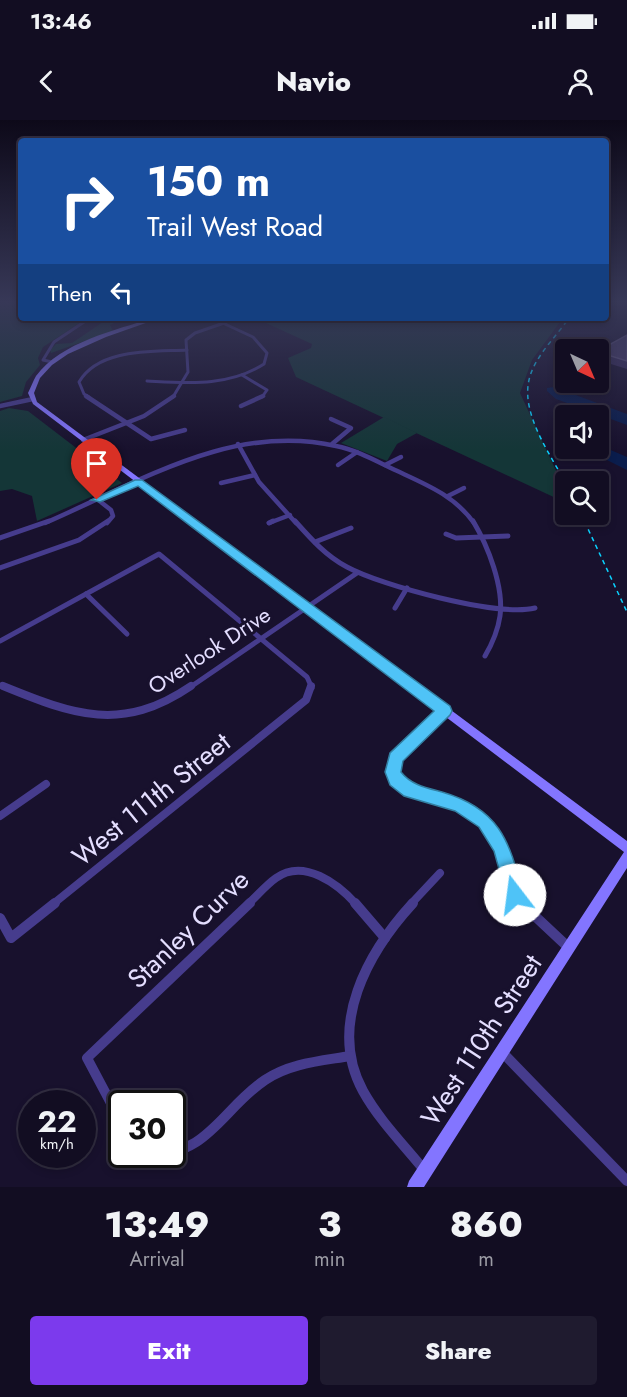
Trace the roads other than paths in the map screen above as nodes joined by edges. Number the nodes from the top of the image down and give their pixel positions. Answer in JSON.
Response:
{"nodes":[{"id":1,"x":49,"y":350,"type":"edge"},
{"id":2,"x":74,"y":350,"type":"edge"},
{"id":3,"x":187,"y":350,"type":"joint"},
{"id":4,"x":265,"y":350,"type":"edge"},
{"id":5,"x":52,"y":362,"type":"junction"},
{"id":6,"x":243,"y":375,"type":"junction"},
{"id":7,"x":147,"y":381,"type":"dead end"},
{"id":8,"x":184,"y":383,"type":"junction"},
{"id":9,"x":32,"y":397,"type":"junction"},
{"id":10,"x":0,"y":405,"type":"edge"},
{"id":11,"x":241,"y":406,"type":"dead end"},
{"id":12,"x":331,"y":419,"type":"dead end"},
{"id":13,"x":127,"y":423,"type":"junction"},
{"id":14,"x":185,"y":430,"type":"dead end"},
{"id":15,"x":83,"y":440,"type":"junction"},
{"id":16,"x":238,"y":444,"type":"junction"},
{"id":17,"x":332,"y":444,"type":"junction"},
{"id":18,"x":357,"y":452,"type":"junction"},
{"id":19,"x":401,"y":457,"type":"dead end"},
{"id":20,"x":338,"y":465,"type":"dead end"},
{"id":21,"x":385,"y":465,"type":"junction"},
{"id":22,"x":255,"y":475,"type":"junction"},
{"id":23,"x":139,"y":482,"type":"junction"},
{"id":24,"x":221,"y":483,"type":"dead end"},
{"id":25,"x":464,"y":488,"type":"dead end"},
{"id":26,"x":448,"y":496,"type":"junction"},
{"id":27,"x":97,"y":500,"type":"junction"},
{"id":28,"x":290,"y":515,"type":"junction"},
{"id":29,"x":269,"y":523,"type":"dead end"},
{"id":30,"x":351,"y":528,"type":"dead end"},
{"id":31,"x":446,"y":534,"type":"dead end"},
{"id":32,"x":508,"y":536,"type":"dead end"},
{"id":33,"x":482,"y":537,"type":"junction"},
{"id":34,"x":0,"y":538,"type":"edge"},
{"id":35,"x":315,"y":542,"type":"junction"},
{"id":36,"x":0,"y":568,"type":"edge"},
{"id":37,"x":357,"y":573,"type":"junction"},
{"id":38,"x":407,"y":588,"type":"junction"},
{"id":39,"x":86,"y":594,"type":"junction"},
{"id":40,"x":306,"y":607,"type":"junction"},
{"id":41,"x":395,"y":608,"type":"dead end"},
{"id":42,"x":535,"y":608,"type":"dead end"},
{"id":43,"x":501,"y":610,"type":"junction"},
{"id":44,"x":127,"y":634,"type":"dead end"},
{"id":45,"x":261,"y":638,"type":"junction"},
{"id":46,"x":0,"y":641,"type":"edge"},
{"id":47,"x":485,"y":656,"type":"dead end"},
{"id":48,"x":0,"y":684,"type":"edge"},
{"id":49,"x":444,"y":711,"type":"junction"},
{"id":50,"x":46,"y":784,"type":"dead end"},
{"id":51,"x":0,"y":816,"type":"edge"},
{"id":52,"x":627,"y":848,"type":"edge"},
{"id":53,"x":627,"y":857,"type":"edge"},
{"id":54,"x":440,"y":873,"type":"dead end"},
{"id":55,"x":0,"y":918,"type":"edge"},
{"id":56,"x":385,"y":938,"type":"junction"},
{"id":57,"x":569,"y":948,"type":"junction"},
{"id":58,"x":502,"y":1052,"type":"junction"},
{"id":59,"x":350,"y":1056,"type":"junction"},
{"id":60,"x":108,"y":1098,"type":"edge"},
{"id":61,"x":186,"y":1151,"type":"edge"},
{"id":62,"x":425,"y":1171,"type":"junction"},
{"id":63,"x":627,"y":1181,"type":"edge"},
{"id":64,"x":415,"y":1187,"type":"edge"}],
"edges":[{"from":1,"to":5,"type":"street"},
{"from":2,"to":5,"type":"street"},
{"from":3,"to":8,"type":"street"},
{"from":3,"to":13,"type":"street"},
{"from":4,"to":6,"type":"street"},
{"from":5,"to":9,"type":"street"},
{"from":6,"to":8,"type":"street"},
{"from":6,"to":11,"type":"street"},
{"from":7,"to":8,"type":"street"},
{"from":8,"to":13,"type":"street"},
{"from":9,"to":10,"type":"street"},
{"from":9,"to":15,"type":"street"},
{"from":12,"to":17,"type":"street"},
{"from":13,"to":14,"type":"street"},
{"from":13,"to":15,"type":"street"},
{"from":15,"to":23,"type":"street"},
{"from":16,"to":17,"type":"street"},
{"from":16,"to":22,"type":"street"},
{"from":16,"to":23,"type":"street"},
{"from":17,"to":18,"type":"street"},
{"from":18,"to":20,"type":"street"},
{"from":18,"to":21,"type":"street"},
{"from":19,"to":21,"type":"street"},
{"from":21,"to":26,"type":"street"},
{"from":22,"to":24,"type":"street"},
{"from":22,"to":28,"type":"street"},
{"from":23,"to":27,"type":"street"},
{"from":23,"to":40,"type":"street"},
{"from":25,"to":26,"type":"street"},
{"from":26,"to":33,"type":"street"},
{"from":27,"to":34,"type":"street"},
{"from":27,"to":36,"type":"street"},
{"from":28,"to":29,"type":"street"},
{"from":28,"to":35,"type":"street"},
{"from":30,"to":35,"type":"street"},
{"from":31,"to":33,"type":"street"},
{"from":32,"to":33,"type":"street"},
{"from":33,"to":43,"type":"street"},
{"from":35,"to":37,"type":"street"},
{"from":37,"to":38,"type":"street"},
{"from":37,"to":40,"type":"street","name":"Overlook Drive"},
{"from":38,"to":41,"type":"street"},
{"from":38,"to":43,"type":"street"},
{"from":39,"to":44,"type":"street"},
{"from":39,"to":45,"type":"street"},
{"from":39,"to":46,"type":"street"},
{"from":40,"to":45,"type":"street","name":"Overlook Drive"},
{"from":40,"to":49,"type":"street"},
{"from":42,"to":43,"type":"street"},
{"from":43,"to":47,"type":"street"},
{"from":45,"to":48,"type":"street","name":"Overlook Drive"},
{"from":45,"to":55,"type":"street","name":"West 111th Street"},
{"from":49,"to":52,"type":"street"},
{"from":49,"to":57,"type":"street"},
{"from":50,"to":51,"type":"street"},
{"from":53,"to":57,"type":"street","name":"West 110th Street"},
{"from":54,"to":56,"type":"street"},
{"from":56,"to":59,"type":"street"},
{"from":56,"to":60,"type":"street","name":"Stanley Curve"},
{"from":57,"to":58,"type":"street","name":"West 110th Street"},
{"from":58,"to":62,"type":"street","name":"West 110th Street"},
{"from":58,"to":63,"type":"street"},
{"from":59,"to":61,"type":"street"},
{"from":59,"to":62,"type":"street"},
{"from":62,"to":64,"type":"street","name":"West 110th Street"}]}
